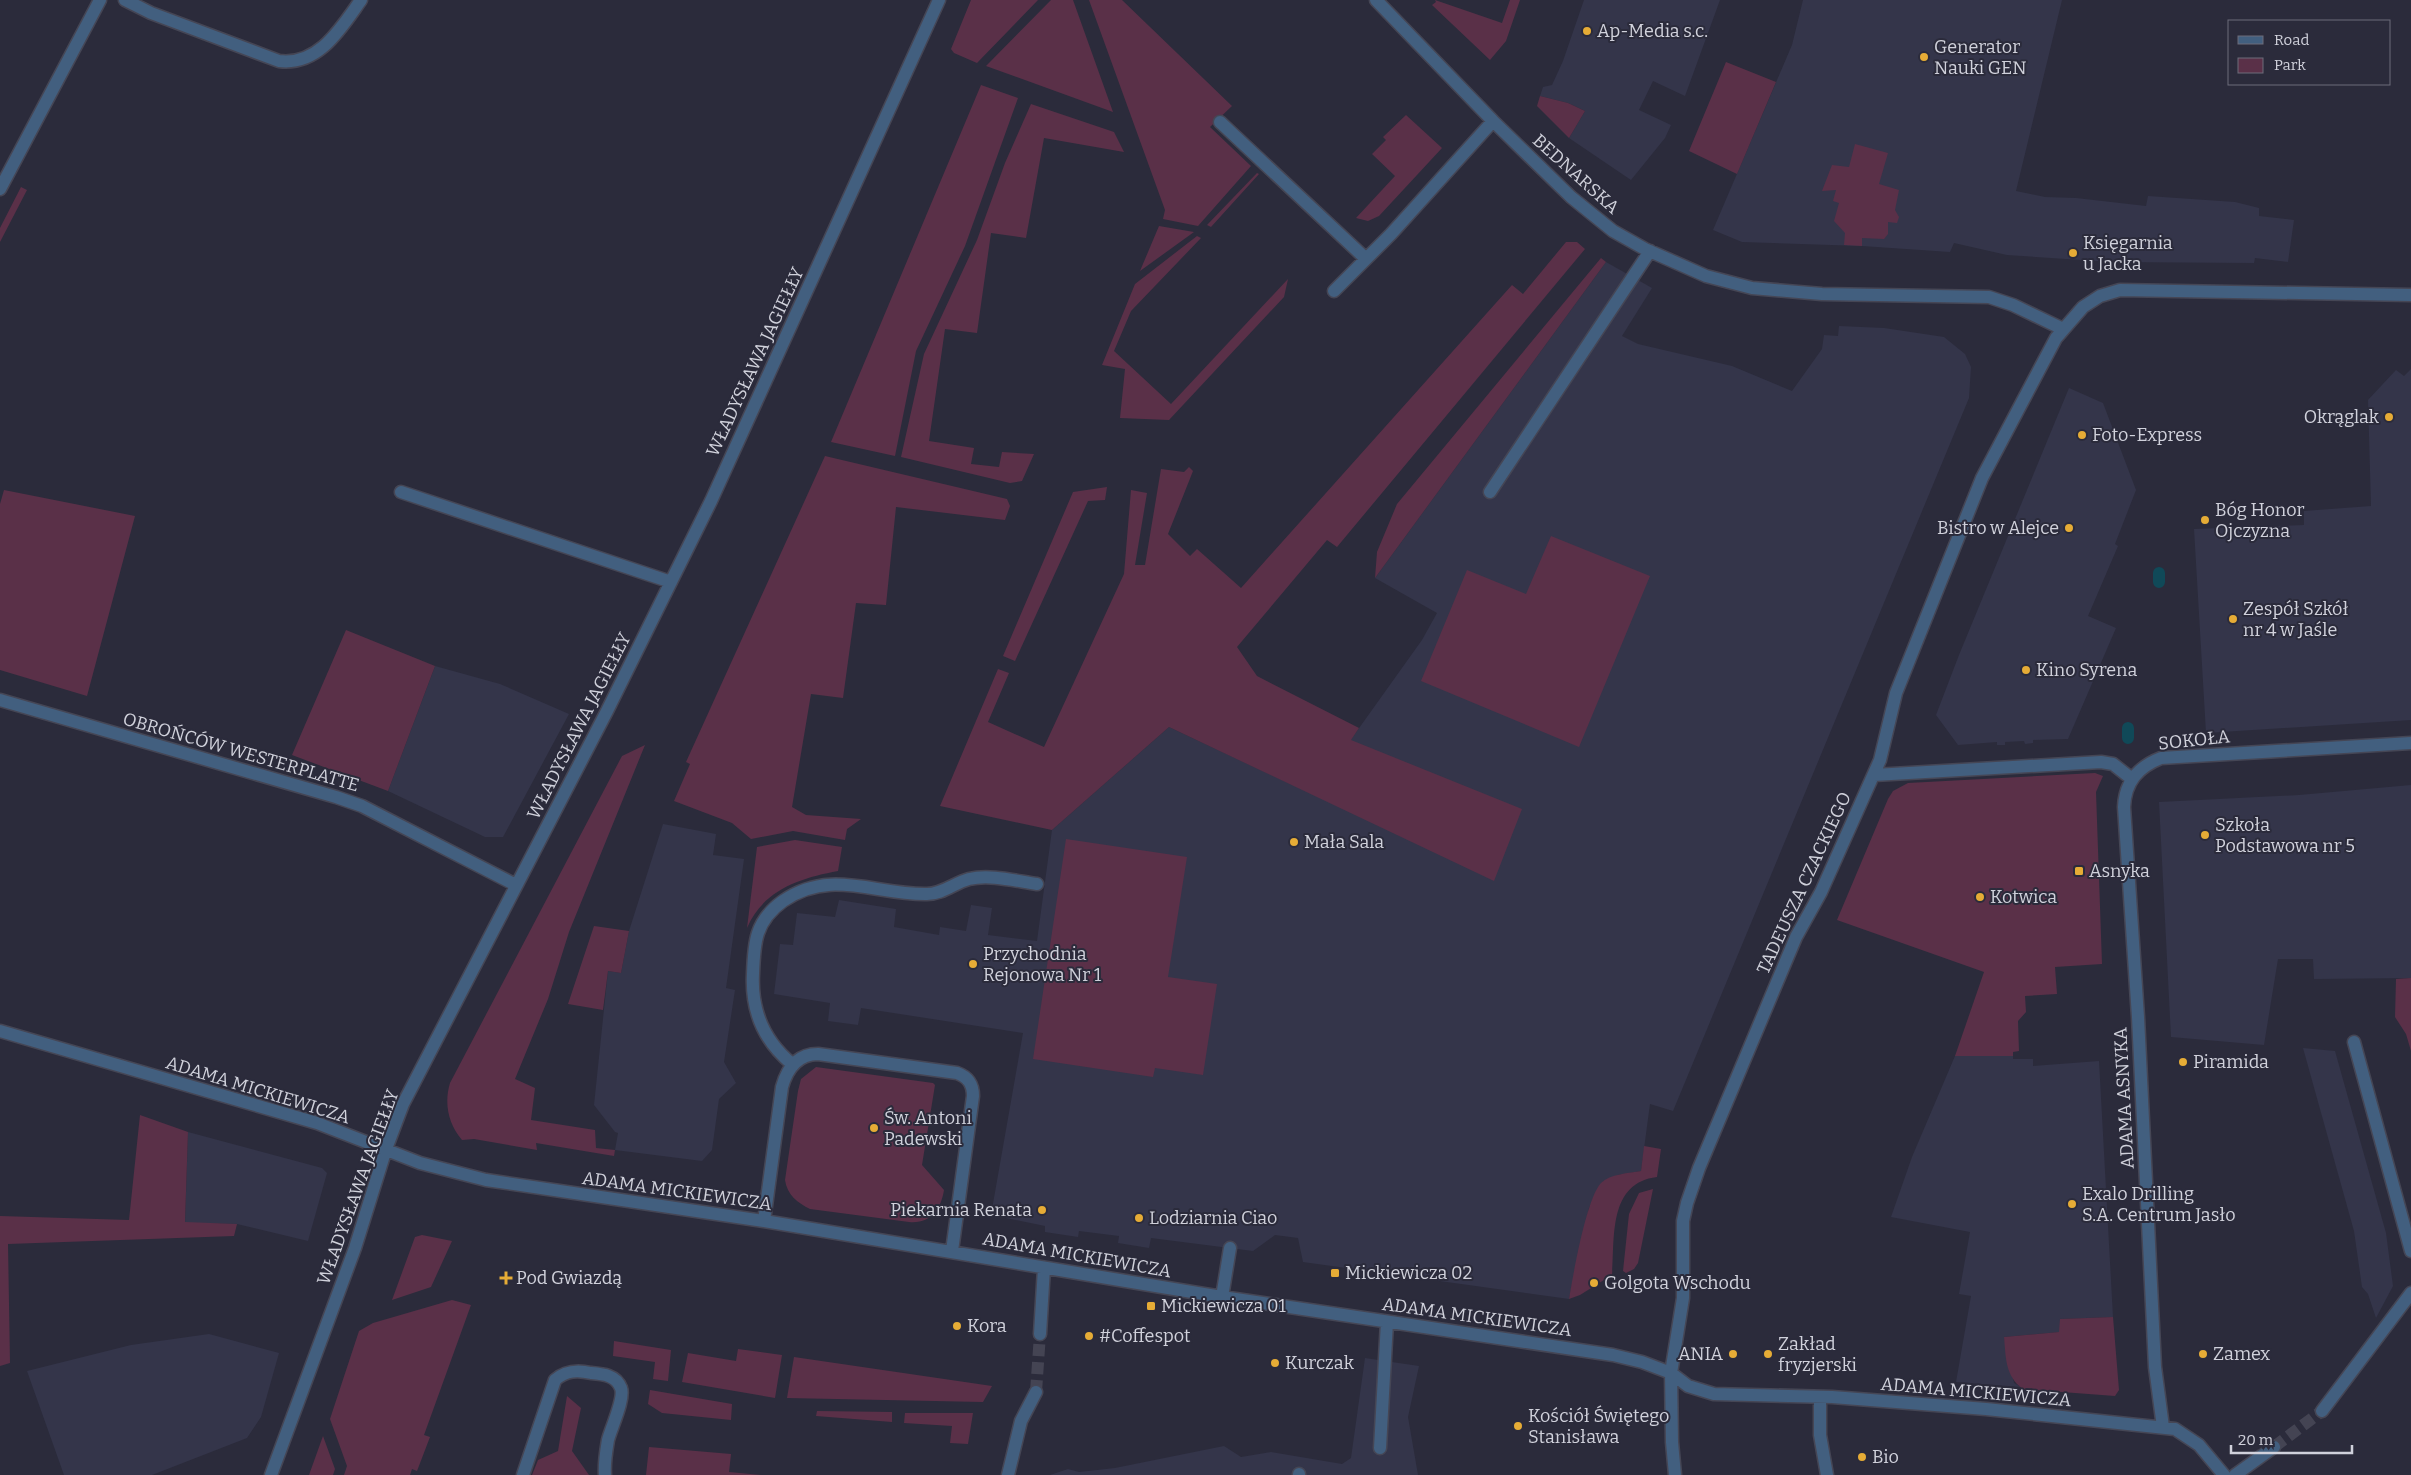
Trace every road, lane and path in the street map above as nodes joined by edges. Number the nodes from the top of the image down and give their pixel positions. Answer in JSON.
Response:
{"nodes":[{"id":1,"x":100,"y":0,"type":"edge"},
{"id":2,"x":125,"y":0,"type":"edge"},
{"id":3,"x":361,"y":0,"type":"edge"},
{"id":4,"x":939,"y":0,"type":"edge"},
{"id":5,"x":1376,"y":0,"type":"edge"},
{"id":6,"x":1493,"y":121,"type":"junction"},
{"id":7,"x":1220,"y":122,"type":"dead end"},
{"id":8,"x":0,"y":189,"type":"edge"},
{"id":9,"x":1650,"y":251,"type":"junction"},
{"id":10,"x":1365,"y":258,"type":"junction"},
{"id":11,"x":1334,"y":291,"type":"dead end"},
{"id":12,"x":2411,"y":295,"type":"edge"},
{"id":13,"x":2063,"y":329,"type":"junction"},
{"id":14,"x":401,"y":492,"type":"dead end"},
{"id":15,"x":1490,"y":492,"type":"dead end"},
{"id":16,"x":671,"y":582,"type":"junction"},
{"id":17,"x":0,"y":700,"type":"edge"},
{"id":18,"x":2411,"y":743,"type":"edge"},
{"id":19,"x":1874,"y":775,"type":"junction"},
{"id":20,"x":2132,"y":779,"type":"junction"},
{"id":21,"x":1037,"y":884,"type":"dead end"},
{"id":22,"x":516,"y":885,"type":"junction"},
{"id":23,"x":0,"y":1031,"type":"edge"},
{"id":24,"x":2354,"y":1042,"type":"dead end"},
{"id":25,"x":792,"y":1064,"type":"junction"},
{"id":26,"x":386,"y":1149,"type":"junction"},
{"id":27,"x":764,"y":1221,"type":"junction"},
{"id":28,"x":1230,"y":1248,"type":"dead end"},
{"id":29,"x":952,"y":1251,"type":"junction"},
{"id":30,"x":2411,"y":1251,"type":"edge"},
{"id":31,"x":1044,"y":1268,"type":"junction"},
{"id":32,"x":2411,"y":1293,"type":"edge"},
{"id":33,"x":1222,"y":1297,"type":"junction"},
{"id":34,"x":1387,"y":1322,"type":"junction"},
{"id":35,"x":1040,"y":1334,"type":"tunnel mouth"},
{"id":36,"x":1671,"y":1373,"type":"junction"},
{"id":37,"x":1036,"y":1392,"type":"tunnel mouth"},
{"id":38,"x":1820,"y":1397,"type":"junction"},
{"id":39,"x":2322,"y":1411,"type":"tunnel mouth"},
{"id":40,"x":2163,"y":1427,"type":"junction"},
{"id":41,"x":2274,"y":1447,"type":"tunnel mouth"},
{"id":42,"x":1380,"y":1448,"type":"dead end"},
{"id":43,"x":271,"y":1475,"type":"edge"},
{"id":44,"x":523,"y":1475,"type":"edge"},
{"id":45,"x":605,"y":1475,"type":"edge"},
{"id":46,"x":1008,"y":1475,"type":"edge"},
{"id":47,"x":1675,"y":1475,"type":"edge"},
{"id":48,"x":1828,"y":1475,"type":"edge"},
{"id":49,"x":2224,"y":1475,"type":"edge"},
{"id":50,"x":2235,"y":1475,"type":"edge"}],
"edges":[{"from":1,"to":8,"type":"street"},
{"from":2,"to":3,"type":"street"},
{"from":4,"to":16,"type":"street","name":"WŁADYSŁAWA JAGIEŁŁY"},
{"from":5,"to":6,"type":"street","name":"BEDNARSKA"},
{"from":6,"to":9,"type":"street","name":"BEDNARSKA"},
{"from":6,"to":10,"type":"street"},
{"from":7,"to":10,"type":"street"},
{"from":9,"to":13,"type":"street","name":"BEDNARSKA"},
{"from":9,"to":15,"type":"street"},
{"from":10,"to":11,"type":"street"},
{"from":12,"to":13,"type":"street","name":"TADEUSZA CZACKIEGO"},
{"from":13,"to":19,"type":"street","name":"TADEUSZA CZACKIEGO"},
{"from":14,"to":16,"type":"street"},
{"from":16,"to":22,"type":"street","name":"WŁADYSŁAWA JAGIEŁŁY"},
{"from":17,"to":22,"type":"street","name":"OBROŃCÓW WESTERPLATTE"},
{"from":18,"to":20,"type":"street","name":"SOKOŁA"},
{"from":19,"to":20,"type":"street"},
{"from":19,"to":36,"type":"street","name":"TADEUSZA CZACKIEGO"},
{"from":20,"to":40,"type":"street","name":"ADAMA ASNYKA"},
{"from":21,"to":25,"type":"street"},
{"from":22,"to":26,"type":"street","name":"WŁADYSŁAWA JAGIEŁŁY"},
{"from":23,"to":26,"type":"street","name":"ADAMA MICKIEWICZA"},
{"from":24,"to":30,"type":"street"},
{"from":25,"to":27,"type":"street"},
{"from":25,"to":29,"type":"street"},
{"from":26,"to":27,"type":"street","name":"ADAMA MICKIEWICZA"},
{"from":26,"to":43,"type":"street","name":"WŁADYSŁAWA JAGIEŁŁY"},
{"from":27,"to":29,"type":"street","name":"ADAMA MICKIEWICZA"},
{"from":28,"to":33,"type":"street"},
{"from":29,"to":31,"type":"street","name":"ADAMA MICKIEWICZA"},
{"from":31,"to":33,"type":"street","name":"ADAMA MICKIEWICZA"},
{"from":31,"to":35,"type":"street"},
{"from":32,"to":39,"type":"street"},
{"from":33,"to":34,"type":"street","name":"ADAMA MICKIEWICZA"},
{"from":34,"to":36,"type":"street","name":"ADAMA MICKIEWICZA"},
{"from":34,"to":42,"type":"street"},
{"from":36,"to":38,"type":"street","name":"ADAMA MICKIEWICZA"},
{"from":36,"to":47,"type":"street","name":"TADEUSZA CZACKIEGO"},
{"from":37,"to":46,"type":"street"},
{"from":38,"to":40,"type":"street","name":"ADAMA MICKIEWICZA"},
{"from":38,"to":48,"type":"street"},
{"from":40,"to":49,"type":"street"},
{"from":41,"to":50,"type":"street"},
{"from":44,"to":45,"type":"street"}]}
